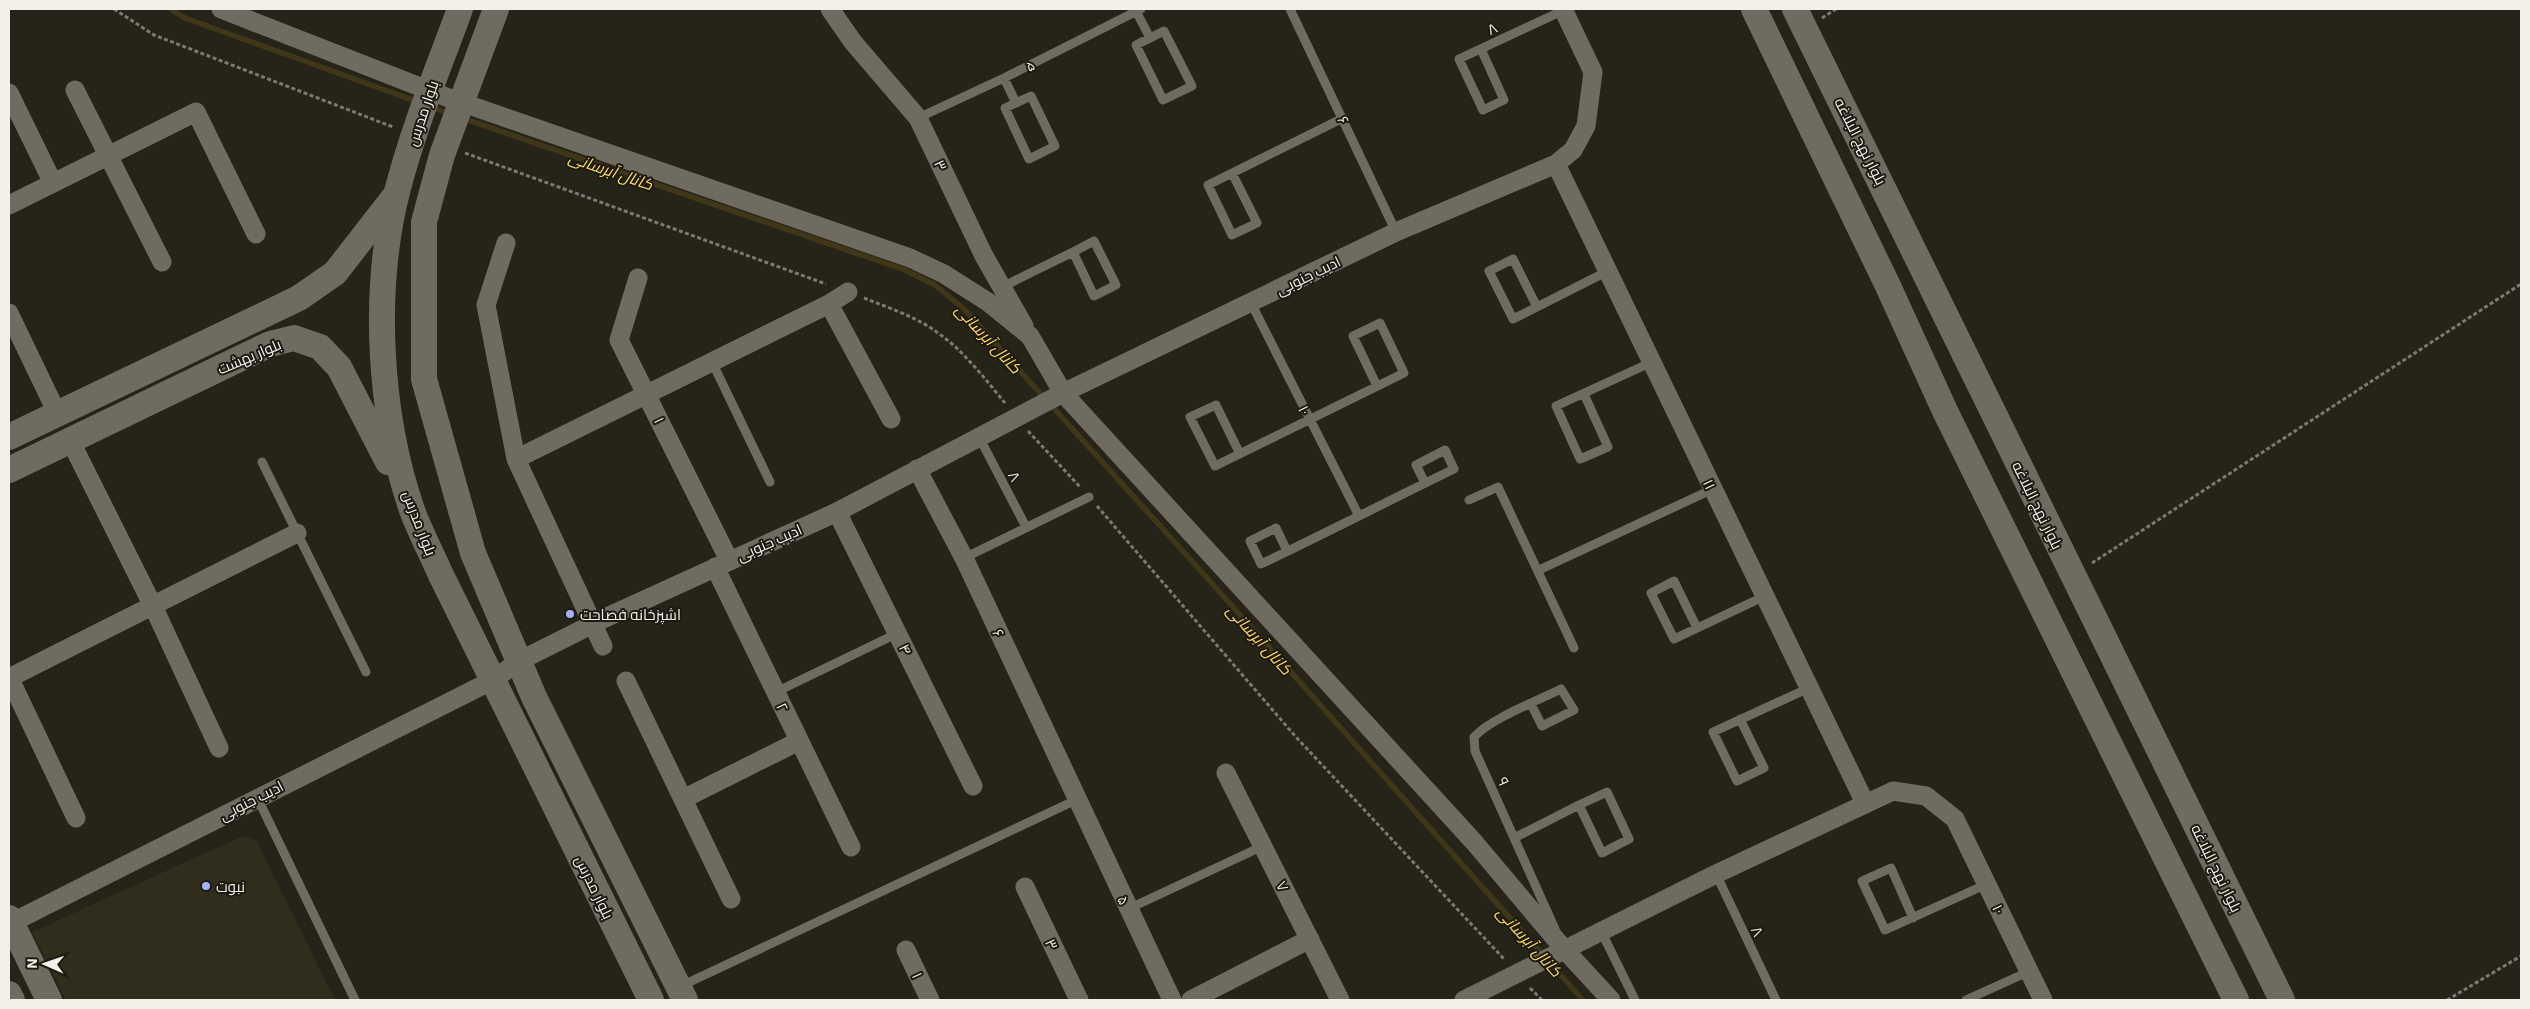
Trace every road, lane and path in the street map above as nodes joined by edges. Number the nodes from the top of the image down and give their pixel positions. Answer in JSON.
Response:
{"nodes":[{"id":1,"x":221,"y":9,"type":"edge"},
{"id":2,"x":460,"y":9,"type":"edge"},
{"id":3,"x":496,"y":9,"type":"edge"},
{"id":4,"x":830,"y":9,"type":"edge"},
{"id":5,"x":1290,"y":9,"type":"edge"},
{"id":6,"x":1563,"y":9,"type":"edge"},
{"id":7,"x":1754,"y":9,"type":"edge"},
{"id":8,"x":1795,"y":9,"type":"edge"},
{"id":9,"x":1139,"y":10,"type":"edge"},
{"id":10,"x":1150,"y":38,"type":"junction"},
{"id":11,"x":1481,"y":49,"type":"junction"},
{"id":12,"x":1004,"y":78,"type":"junction"},
{"id":13,"x":75,"y":90,"type":"dead end"},
{"id":14,"x":9,"y":93,"type":"edge"},
{"id":15,"x":1016,"y":103,"type":"junction"},
{"id":16,"x":918,"y":118,"type":"junction"},
{"id":17,"x":1343,"y":118,"type":"junction"},
{"id":18,"x":108,"y":156,"type":"junction"},
{"id":19,"x":1556,"y":164,"type":"junction"},
{"id":20,"x":1232,"y":173,"type":"junction"},
{"id":21,"x":52,"y":184,"type":"junction"},
{"id":22,"x":397,"y":193,"type":"junction"},
{"id":23,"x":9,"y":205,"type":"edge"},
{"id":24,"x":1396,"y":232,"type":"junction"},
{"id":25,"x":256,"y":234,"type":"dead end"},
{"id":26,"x":506,"y":243,"type":"dead end"},
{"id":27,"x":1073,"y":252,"type":"junction"},
{"id":28,"x":162,"y":262,"type":"dead end"},
{"id":29,"x":1608,"y":271,"type":"junction"},
{"id":30,"x":638,"y":278,"type":"dead end"},
{"id":31,"x":2521,"y":284,"type":"edge"},
{"id":32,"x":1002,"y":287,"type":"junction"},
{"id":33,"x":848,"y":292,"type":"dead end"},
{"id":34,"x":830,"y":304,"type":"junction"},
{"id":35,"x":1251,"y":304,"type":"junction"},
{"id":36,"x":1537,"y":307,"type":"junction"},
{"id":37,"x":9,"y":313,"type":"edge"},
{"id":38,"x":259,"y":318,"type":"junction"},
{"id":39,"x":1030,"y":336,"type":"junction"},
{"id":40,"x":270,"y":344,"type":"junction"},
{"id":41,"x":712,"y":362,"type":"junction"},
{"id":42,"x":1652,"y":362,"type":"junction"},
{"id":43,"x":1377,"y":386,"type":"junction"},
{"id":44,"x":647,"y":393,"type":"junction"},
{"id":45,"x":1063,"y":393,"type":"junction"},
{"id":46,"x":1584,"y":394,"type":"junction"},
{"id":47,"x":57,"y":413,"type":"junction"},
{"id":48,"x":891,"y":419,"type":"dead end"},
{"id":49,"x":1309,"y":419,"type":"junction"},
{"id":50,"x":9,"y":437,"type":"edge"},
{"id":51,"x":979,"y":437,"type":"junction"},
{"id":52,"x":70,"y":440,"type":"junction"},
{"id":53,"x":1240,"y":454,"type":"junction"},
{"id":54,"x":516,"y":458,"type":"junction"},
{"id":55,"x":262,"y":462,"type":"dead end"},
{"id":56,"x":917,"y":469,"type":"junction"},
{"id":57,"x":9,"y":470,"type":"edge"},
{"id":58,"x":770,"y":482,"type":"dead end"},
{"id":59,"x":1425,"y":483,"type":"dead end"},
{"id":60,"x":1713,"y":489,"type":"junction"},
{"id":61,"x":1089,"y":497,"type":"dead end"},
{"id":62,"x":1469,"y":500,"type":"dead end"},
{"id":63,"x":412,"y":510,"type":"junction"},
{"id":64,"x":837,"y":512,"type":"junction"},
{"id":65,"x":1359,"y":516,"type":"junction"},
{"id":66,"x":1026,"y":527,"type":"junction"},
{"id":67,"x":297,"y":533,"type":"junction"},
{"id":68,"x":1288,"y":551,"type":"junction"},
{"id":69,"x":964,"y":558,"type":"junction"},
{"id":70,"x":722,"y":563,"type":"junction"},
{"id":71,"x":1539,"y":570,"type":"junction"},
{"id":72,"x":2072,"y":576,"type":"junction"},
{"id":73,"x":1765,"y":596,"type":"junction"},
{"id":74,"x":153,"y":606,"type":"junction"},
{"id":75,"x":1697,"y":628,"type":"junction"},
{"id":76,"x":898,"y":634,"type":"junction"},
{"id":77,"x":604,"y":646,"type":"dead end"},
{"id":78,"x":1574,"y":648,"type":"dead end"},
{"id":79,"x":519,"y":661,"type":"junction"},
{"id":80,"x":366,"y":672,"type":"dead end"},
{"id":81,"x":9,"y":678,"type":"edge"},
{"id":82,"x":493,"y":680,"type":"junction"},
{"id":83,"x":626,"y":681,"type":"dead end"},
{"id":84,"x":1809,"y":688,"type":"junction"},
{"id":85,"x":776,"y":692,"type":"junction"},
{"id":86,"x":1531,"y":704,"type":"junction"},
{"id":87,"x":1740,"y":719,"type":"junction"},
{"id":88,"x":800,"y":742,"type":"junction"},
{"id":89,"x":219,"y":748,"type":"dead end"},
{"id":90,"x":1226,"y":773,"type":"dead end"},
{"id":91,"x":972,"y":786,"type":"dead end"},
{"id":92,"x":257,"y":797,"type":"junction"},
{"id":93,"x":683,"y":799,"type":"junction"},
{"id":94,"x":1076,"y":800,"type":"junction"},
{"id":95,"x":1865,"y":803,"type":"junction"},
{"id":96,"x":1579,"y":806,"type":"junction"},
{"id":97,"x":76,"y":818,"type":"dead end"},
{"id":98,"x":1514,"y":838,"type":"junction"},
{"id":99,"x":1263,"y":846,"type":"junction"},
{"id":100,"x":850,"y":847,"type":"dead end"},
{"id":101,"x":1716,"y":874,"type":"junction"},
{"id":102,"x":1987,"y":884,"type":"junction"},
{"id":103,"x":1025,"y":887,"type":"dead end"},
{"id":104,"x":731,"y":899,"type":"dead end"},
{"id":105,"x":1128,"y":909,"type":"junction"},
{"id":106,"x":1913,"y":918,"type":"junction"},
{"id":107,"x":9,"y":921,"type":"edge"},
{"id":108,"x":1601,"y":931,"type":"junction"},
{"id":109,"x":1310,"y":939,"type":"junction"},
{"id":110,"x":906,"y":950,"type":"dead end"},
{"id":111,"x":1564,"y":950,"type":"junction"},
{"id":112,"x":2521,"y":956,"type":"edge"},
{"id":113,"x":2030,"y":972,"type":"junction"},
{"id":114,"x":9,"y":994,"type":"edge"},
{"id":115,"x":682,"y":994,"type":"edge"},
{"id":116,"x":12,"y":1000,"type":"edge"},
{"id":117,"x":49,"y":1000,"type":"edge"},
{"id":118,"x":356,"y":1000,"type":"edge"},
{"id":119,"x":652,"y":1000,"type":"edge"},
{"id":120,"x":930,"y":1000,"type":"edge"},
{"id":121,"x":1079,"y":1000,"type":"edge"},
{"id":122,"x":1172,"y":1000,"type":"edge"},
{"id":123,"x":1191,"y":1000,"type":"edge"},
{"id":124,"x":1340,"y":1000,"type":"edge"},
{"id":125,"x":1464,"y":1000,"type":"edge"},
{"id":126,"x":1611,"y":1000,"type":"edge"},
{"id":127,"x":1635,"y":1000,"type":"edge"},
{"id":128,"x":1776,"y":1000,"type":"edge"},
{"id":129,"x":1966,"y":1000,"type":"edge"},
{"id":130,"x":2044,"y":1000,"type":"edge"},
{"id":131,"x":2236,"y":1000,"type":"edge"},
{"id":132,"x":2282,"y":1000,"type":"edge"},
{"id":133,"x":2447,"y":1000,"type":"edge"}],
"edges":[{"from":1,"to":39,"type":"street"},
{"from":2,"to":22,"type":"street","name":"بلوار مدرس"},
{"from":3,"to":79,"type":"street","name":"بلوار مدرس"},
{"from":4,"to":16,"type":"street","name":"۳"},
{"from":5,"to":17,"type":"lane","name":"۶"},
{"from":6,"to":11,"type":"lane","name":"۸"},
{"from":6,"to":19,"type":"street","name":"ادیب جنوبی"},
{"from":7,"to":131,"type":"street"},
{"from":8,"to":72,"type":"street","name":"بلوار نهج البلاغه"},
{"from":9,"to":10,"type":"lane"},
{"from":9,"to":12,"type":"lane","name":"۵"},
{"from":10,"to":10,"type":"lane"},
{"from":11,"to":11,"type":"lane","name":"۸"},
{"from":12,"to":15,"type":"lane"},
{"from":12,"to":16,"type":"lane","name":"۵"},
{"from":13,"to":18,"type":"street"},
{"from":14,"to":21,"type":"street"},
{"from":15,"to":15,"type":"lane"},
{"from":16,"to":32,"type":"street","name":"۳"},
{"from":17,"to":20,"type":"lane"},
{"from":17,"to":24,"type":"lane","name":"۶"},
{"from":18,"to":21,"type":"street"},
{"from":18,"to":25,"type":"street"},
{"from":18,"to":28,"type":"street"},
{"from":19,"to":24,"type":"street","name":"ادیب جنوبی"},
{"from":19,"to":29,"type":"street","name":"۱۱"},
{"from":20,"to":20,"type":"lane"},
{"from":21,"to":23,"type":"street"},
{"from":22,"to":38,"type":"street","name":"بلوار بهشت"},
{"from":22,"to":63,"type":"street","name":"بلوار مدرس"},
{"from":24,"to":35,"type":"street","name":"ادیب جنوبی"},
{"from":26,"to":54,"type":"street"},
{"from":27,"to":27,"type":"lane"},
{"from":27,"to":32,"type":"lane"},
{"from":29,"to":36,"type":"lane"},
{"from":29,"to":42,"type":"street","name":"۱۱"},
{"from":30,"to":44,"type":"street","name":"۱"},
{"from":31,"to":72,"type":"path"},
{"from":32,"to":39,"type":"street","name":"۳"},
{"from":33,"to":34,"type":"street"},
{"from":34,"to":41,"type":"street"},
{"from":34,"to":48,"type":"street"},
{"from":35,"to":45,"type":"street","name":"ادیب جنوبی"},
{"from":35,"to":49,"type":"lane","name":"۱۰"},
{"from":36,"to":36,"type":"lane"},
{"from":37,"to":47,"type":"street"},
{"from":38,"to":40,"type":"street"},
{"from":38,"to":47,"type":"street","name":"بلوار بهشت"},
{"from":39,"to":45,"type":"street","name":"۳"},
{"from":40,"to":52,"type":"street","name":"بلوار بهشت"},
{"from":40,"to":63,"type":"street","name":"بلوار بهشت"},
{"from":41,"to":44,"type":"street"},
{"from":41,"to":58,"type":"lane"},
{"from":42,"to":46,"type":"lane"},
{"from":42,"to":60,"type":"street","name":"۱۱"},
{"from":43,"to":43,"type":"lane"},
{"from":43,"to":49,"type":"lane"},
{"from":44,"to":54,"type":"street"},
{"from":44,"to":70,"type":"street","name":"۱"},
{"from":45,"to":51,"type":"street","name":"ادیب جنوبی"},
{"from":45,"to":111,"type":"street","name":"۳"},
{"from":46,"to":46,"type":"lane"},
{"from":47,"to":50,"type":"street","name":"بلوار بهشت"},
{"from":49,"to":53,"type":"lane"},
{"from":49,"to":65,"type":"lane","name":"۱۰"},
{"from":51,"to":56,"type":"street","name":"ادیب جنوبی"},
{"from":51,"to":66,"type":"lane","name":"۸"},
{"from":52,"to":57,"type":"street","name":"بلوار بهشت"},
{"from":52,"to":74,"type":"street"},
{"from":53,"to":53,"type":"lane"},
{"from":54,"to":77,"type":"street"},
{"from":55,"to":67,"type":"lane"},
{"from":56,"to":64,"type":"street","name":"ادیب جنوبی"},
{"from":56,"to":69,"type":"street","name":"۶"},
{"from":59,"to":65,"type":"lane"},
{"from":60,"to":71,"type":"lane"},
{"from":60,"to":73,"type":"street","name":"۱۱"},
{"from":61,"to":66,"type":"lane"},
{"from":62,"to":71,"type":"lane"},
{"from":63,"to":82,"type":"street","name":"بلوار مدرس"},
{"from":64,"to":70,"type":"street","name":"ادیب جنوبی"},
{"from":64,"to":76,"type":"street","name":"۴"},
{"from":65,"to":68,"type":"lane"},
{"from":66,"to":69,"type":"lane"},
{"from":67,"to":74,"type":"street"},
{"from":67,"to":80,"type":"lane"},
{"from":68,"to":68,"type":"lane"},
{"from":69,"to":94,"type":"street","name":"۶"},
{"from":70,"to":79,"type":"street","name":"ادیب جنوبی"},
{"from":70,"to":85,"type":"street","name":"۲"},
{"from":71,"to":78,"type":"lane"},
{"from":72,"to":132,"type":"street","name":"بلوار نهج البلاغه"},
{"from":73,"to":75,"type":"lane"},
{"from":73,"to":84,"type":"street","name":"۱۱"},
{"from":74,"to":81,"type":"street"},
{"from":74,"to":89,"type":"street"},
{"from":75,"to":75,"type":"lane"},
{"from":76,"to":85,"type":"lane"},
{"from":76,"to":91,"type":"street","name":"۴"},
{"from":79,"to":82,"type":"street","name":"ادیب جنوبی"},
{"from":79,"to":115,"type":"street","name":"بلوار مدرس"},
{"from":81,"to":97,"type":"street"},
{"from":82,"to":92,"type":"street","name":"ادیب جنوبی"},
{"from":82,"to":119,"type":"street","name":"بلوار مدرس"},
{"from":83,"to":93,"type":"street"},
{"from":84,"to":87,"type":"lane"},
{"from":84,"to":95,"type":"street","name":"۱۱"},
{"from":85,"to":88,"type":"street","name":"۲"},
{"from":86,"to":86,"type":"lane","name":"۹"},
{"from":86,"to":98,"type":"lane","name":"۹"},
{"from":87,"to":87,"type":"lane"},
{"from":88,"to":93,"type":"street"},
{"from":88,"to":100,"type":"street","name":"۲"},
{"from":90,"to":99,"type":"street","name":"۷"},
{"from":92,"to":107,"type":"street","name":"ادیب جنوبی"},
{"from":92,"to":118,"type":"lane"},
{"from":93,"to":104,"type":"street"},
{"from":94,"to":105,"type":"street","name":"۵"},
{"from":94,"to":115,"type":"lane"},
{"from":95,"to":101,"type":"street"},
{"from":95,"to":102,"type":"street","name":"۱۰"},
{"from":96,"to":96,"type":"lane"},
{"from":96,"to":98,"type":"lane"},
{"from":98,"to":111,"type":"lane","name":"۹"},
{"from":99,"to":105,"type":"lane"},
{"from":99,"to":109,"type":"street","name":"۷"},
{"from":101,"to":108,"type":"street"},
{"from":101,"to":128,"type":"lane","name":"۸"},
{"from":102,"to":106,"type":"lane"},
{"from":102,"to":113,"type":"street","name":"۱۰"},
{"from":103,"to":121,"type":"street","name":"۳"},
{"from":105,"to":122,"type":"street","name":"۵"},
{"from":106,"to":106,"type":"lane"},
{"from":107,"to":117,"type":"street"},
{"from":108,"to":111,"type":"street"},
{"from":108,"to":127,"type":"lane"},
{"from":109,"to":123,"type":"street"},
{"from":109,"to":124,"type":"street","name":"۷"},
{"from":110,"to":120,"type":"street","name":"۱"},
{"from":111,"to":125,"type":"street"},
{"from":111,"to":126,"type":"street","name":"۳"},
{"from":112,"to":133,"type":"path"},
{"from":113,"to":129,"type":"lane"},
{"from":113,"to":130,"type":"street","name":"۱۰"},
{"from":114,"to":116,"type":"street"},
{"from":115,"to":119,"type":"street"}]}
